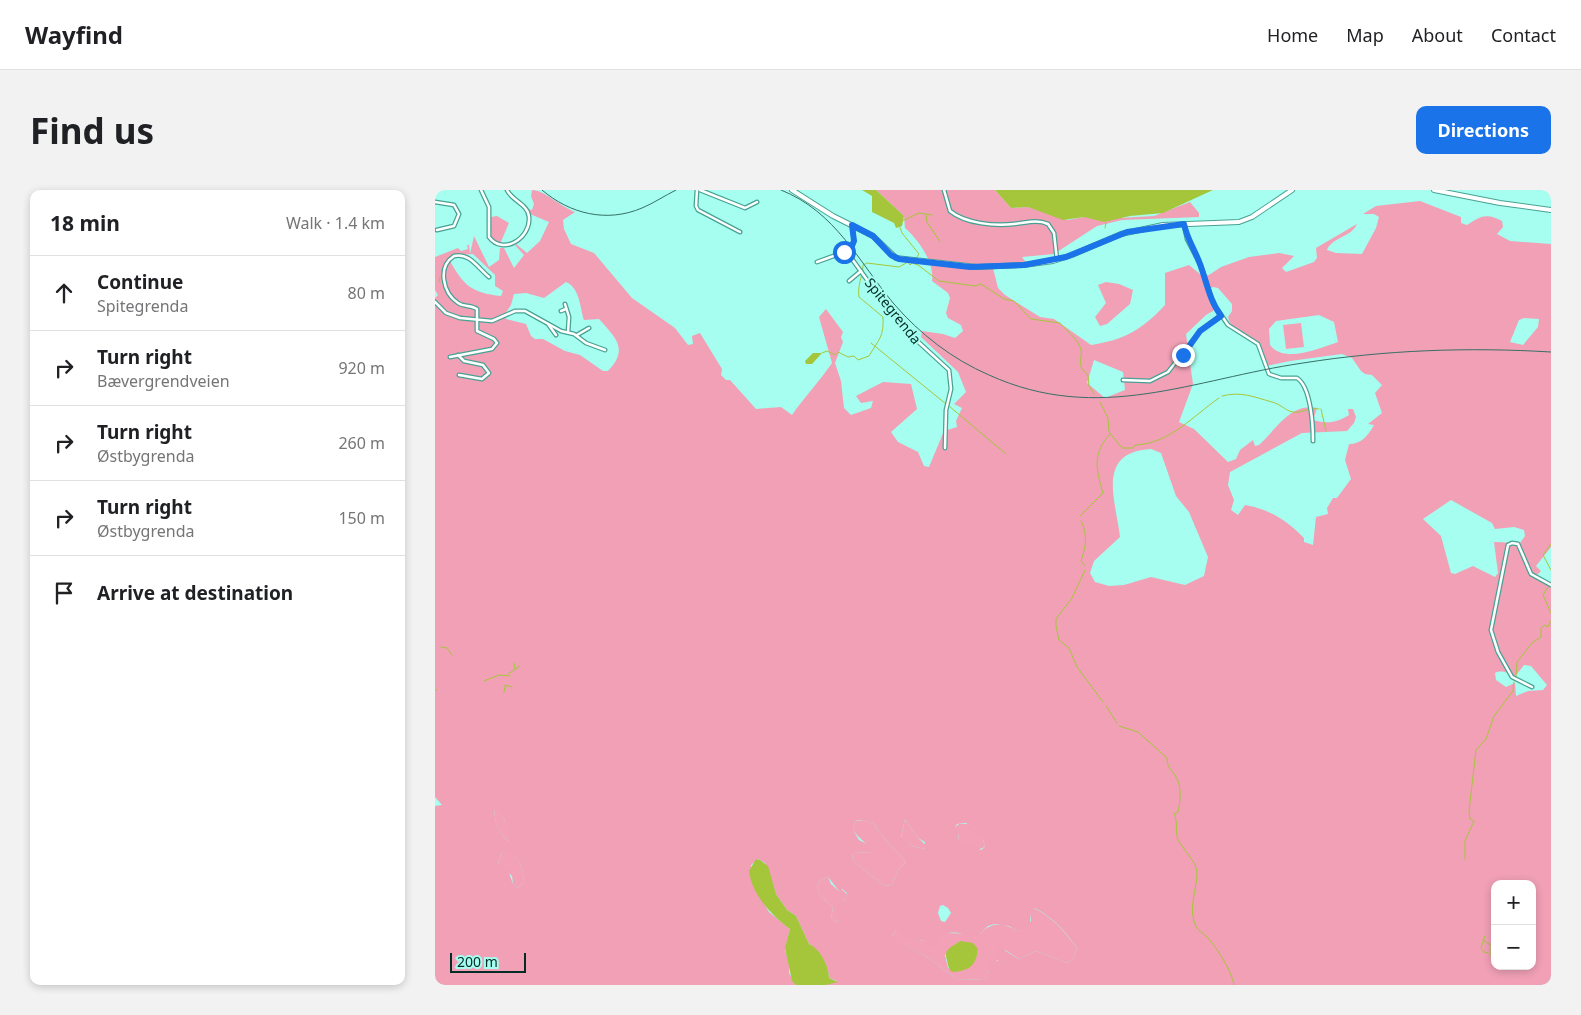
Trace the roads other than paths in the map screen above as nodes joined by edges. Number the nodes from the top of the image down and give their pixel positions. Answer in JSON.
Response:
{"nodes":[{"id":1,"x":481,"y":190,"type":"edge"},
{"id":2,"x":507,"y":190,"type":"edge"},
{"id":3,"x":698,"y":190,"type":"edge"},
{"id":4,"x":792,"y":190,"type":"edge"},
{"id":5,"x":944,"y":190,"type":"edge"},
{"id":6,"x":1292,"y":190,"type":"edge"},
{"id":7,"x":1434,"y":190,"type":"edge"},
{"id":8,"x":435,"y":202,"type":"edge"},
{"id":9,"x":757,"y":202,"type":"dead end"},
{"id":10,"x":1551,"y":210,"type":"edge"},
{"id":11,"x":1184,"y":224,"type":"junction"},
{"id":12,"x":852,"y":225,"type":"junction"},
{"id":13,"x":437,"y":230,"type":"dead end"},
{"id":14,"x":739,"y":232,"type":"dead end"},
{"id":15,"x":850,"y":250,"type":"junction"},
{"id":16,"x":1057,"y":260,"type":"junction"},
{"id":17,"x":817,"y":262,"type":"dead end"},
{"id":18,"x":861,"y":271,"type":"junction"},
{"id":19,"x":489,"y":276,"type":"dead end"},
{"id":20,"x":849,"y":281,"type":"dead end"},
{"id":21,"x":435,"y":302,"type":"edge"},
{"id":22,"x":565,"y":304,"type":"dead end"},
{"id":23,"x":566,"y":308,"type":"junction"},
{"id":24,"x":561,"y":310,"type":"dead end"},
{"id":25,"x":1221,"y":316,"type":"junction"},
{"id":26,"x":478,"y":320,"type":"junction"},
{"id":27,"x":547,"y":322,"type":"junction"},
{"id":28,"x":589,"y":328,"type":"dead end"},
{"id":29,"x":568,"y":333,"type":"junction"},
{"id":30,"x":556,"y":335,"type":"dead end"},
{"id":31,"x":577,"y":336,"type":"junction"},
{"id":32,"x":605,"y":350,"type":"dead end"},
{"id":33,"x":458,"y":355,"type":"junction"},
{"id":34,"x":450,"y":357,"type":"dead end"},
{"id":35,"x":459,"y":375,"type":"dead end"},
{"id":36,"x":1123,"y":380,"type":"dead end"},
{"id":37,"x":1313,"y":441,"type":"dead end"},
{"id":38,"x":945,"y":448,"type":"dead end"},
{"id":39,"x":1551,"y":585,"type":"edge"},
{"id":40,"x":1532,"y":687,"type":"dead end"}],
"edges":[{"from":1,"to":2,"type":"street"},
{"from":3,"to":9,"type":"street"},
{"from":3,"to":14,"type":"street"},
{"from":4,"to":12,"type":"main road"},
{"from":5,"to":16,"type":"street"},
{"from":6,"to":11,"type":"main road"},
{"from":7,"to":10,"type":"main road"},
{"from":8,"to":13,"type":"street"},
{"from":11,"to":16,"type":"main road"},
{"from":11,"to":25,"type":"street"},
{"from":12,"to":15,"type":"street"},
{"from":12,"to":16,"type":"main road"},
{"from":15,"to":17,"type":"street"},
{"from":15,"to":18,"type":"street","name":"Spitegrenda"},
{"from":18,"to":20,"type":"street"},
{"from":18,"to":38,"type":"street","name":"Spitegrenda"},
{"from":19,"to":26,"type":"street"},
{"from":21,"to":26,"type":"street"},
{"from":22,"to":23,"type":"street"},
{"from":23,"to":24,"type":"street"},
{"from":23,"to":29,"type":"street"},
{"from":25,"to":36,"type":"street"},
{"from":25,"to":37,"type":"street"},
{"from":26,"to":27,"type":"street"},
{"from":26,"to":33,"type":"street"},
{"from":27,"to":29,"type":"street"},
{"from":27,"to":30,"type":"street"},
{"from":28,"to":31,"type":"street"},
{"from":29,"to":31,"type":"street"},
{"from":31,"to":32,"type":"street"},
{"from":33,"to":34,"type":"street"},
{"from":33,"to":35,"type":"street"},
{"from":39,"to":40,"type":"street"}]}
